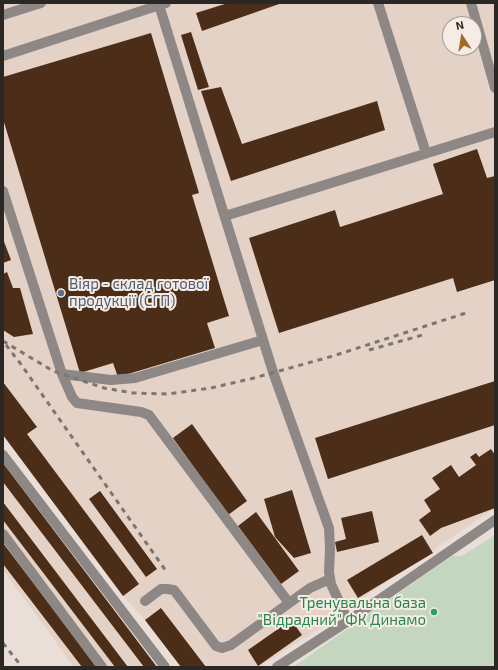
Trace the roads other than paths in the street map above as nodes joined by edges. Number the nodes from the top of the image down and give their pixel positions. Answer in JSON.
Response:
{"nodes":[{"id":1,"x":41,"y":3,"type":"edge"},
{"id":2,"x":378,"y":3,"type":"edge"},
{"id":3,"x":472,"y":3,"type":"edge"},
{"id":4,"x":162,"y":4,"type":"edge"},
{"id":5,"x":3,"y":15,"type":"edge"},
{"id":6,"x":3,"y":56,"type":"edge"},
{"id":7,"x":495,"y":88,"type":"edge"},
{"id":8,"x":495,"y":132,"type":"edge"},
{"id":9,"x":426,"y":153,"type":"junction"},
{"id":10,"x":3,"y":191,"type":"edge"},
{"id":11,"x":225,"y":216,"type":"junction"},
{"id":12,"x":263,"y":340,"type":"junction"},
{"id":13,"x":62,"y":374,"type":"junction"},
{"id":14,"x":3,"y":455,"type":"edge"},
{"id":15,"x":495,"y":520,"type":"edge"},
{"id":16,"x":3,"y":534,"type":"edge"},
{"id":17,"x":330,"y":579,"type":"junction"},
{"id":18,"x":145,"y":601,"type":"dead end"},
{"id":19,"x":289,"y":603,"type":"junction"},
{"id":20,"x":348,"y":621,"type":"junction"},
{"id":21,"x":102,"y":667,"type":"edge"},
{"id":22,"x":165,"y":667,"type":"edge"},
{"id":23,"x":277,"y":667,"type":"edge"}],
"edges":[{"from":1,"to":5,"type":"street"},
{"from":2,"to":9,"type":"street"},
{"from":3,"to":7,"type":"street"},
{"from":4,"to":6,"type":"street"},
{"from":4,"to":11,"type":"street"},
{"from":8,"to":9,"type":"street"},
{"from":9,"to":11,"type":"street"},
{"from":10,"to":13,"type":"street"},
{"from":11,"to":12,"type":"street"},
{"from":12,"to":13,"type":"street"},
{"from":12,"to":17,"type":"street"},
{"from":13,"to":19,"type":"street"},
{"from":14,"to":22,"type":"street"},
{"from":15,"to":20,"type":"street"},
{"from":16,"to":21,"type":"street"},
{"from":17,"to":19,"type":"street"},
{"from":17,"to":20,"type":"street"},
{"from":18,"to":19,"type":"street"},
{"from":20,"to":23,"type":"street"}]}
